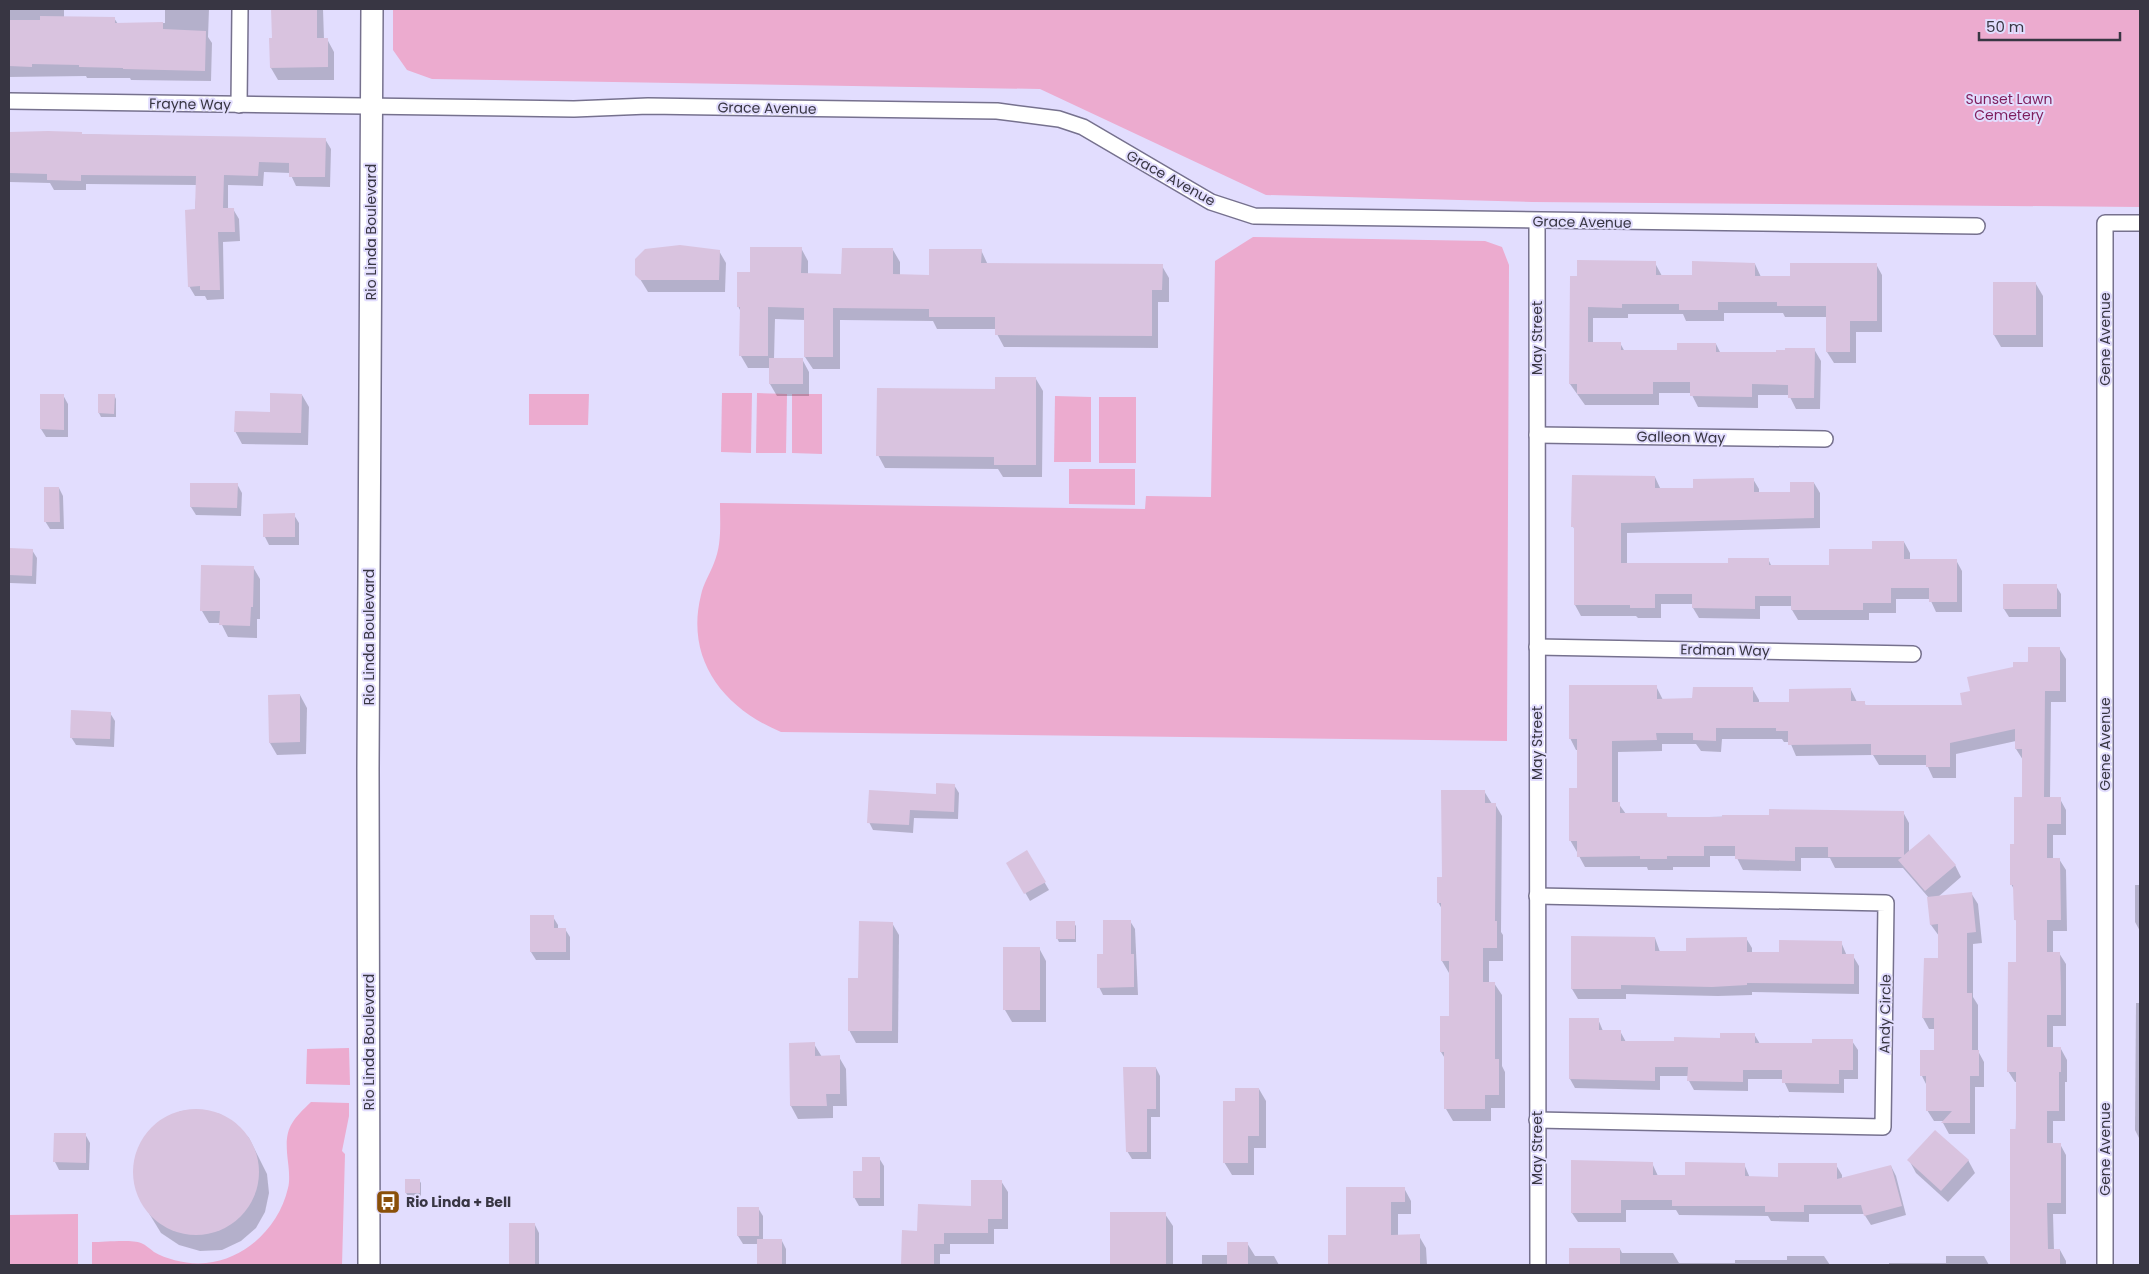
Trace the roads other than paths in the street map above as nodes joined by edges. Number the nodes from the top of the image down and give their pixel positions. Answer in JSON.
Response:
{"nodes":[{"id":1,"x":240,"y":9,"type":"edge"},
{"id":2,"x":372,"y":9,"type":"edge"},
{"id":3,"x":9,"y":101,"type":"edge"},
{"id":4,"x":239,"y":105,"type":"junction"},
{"id":5,"x":372,"y":106,"type":"junction"},
{"id":6,"x":1537,"y":221,"type":"junction"},
{"id":7,"x":2140,"y":223,"type":"edge"},
{"id":8,"x":1977,"y":226,"type":"dead end"},
{"id":9,"x":1537,"y":435,"type":"junction"},
{"id":10,"x":1825,"y":439,"type":"dead end"},
{"id":11,"x":1537,"y":647,"type":"junction"},
{"id":12,"x":1913,"y":654,"type":"dead end"},
{"id":13,"x":1537,"y":896,"type":"junction"},
{"id":14,"x":1537,"y":1120,"type":"junction"},
{"id":15,"x":369,"y":1265,"type":"edge"},
{"id":16,"x":1538,"y":1265,"type":"edge"},
{"id":17,"x":2105,"y":1265,"type":"edge"}],
"edges":[{"from":1,"to":4,"type":"street"},
{"from":2,"to":5,"type":"main road","name":"Rio Linda Boulevard"},
{"from":3,"to":4,"type":"street","name":"Frayne Way"},
{"from":4,"to":5,"type":"street","name":"Frayne Way"},
{"from":5,"to":6,"type":"street","name":"Grace Avenue"},
{"from":5,"to":15,"type":"main road","name":"Rio Linda Boulevard"},
{"from":6,"to":8,"type":"street","name":"Grace Avenue"},
{"from":6,"to":9,"type":"street","name":"May Street"},
{"from":7,"to":17,"type":"street","name":"Gene Avenue"},
{"from":9,"to":10,"type":"street","name":"Galleon Way"},
{"from":9,"to":11,"type":"street","name":"May Street"},
{"from":11,"to":12,"type":"street","name":"Erdman Way"},
{"from":11,"to":13,"type":"street","name":"May Street"},
{"from":13,"to":14,"type":"street","name":"May Street"},
{"from":13,"to":14,"type":"street","name":"Andy Circle"},
{"from":14,"to":16,"type":"street","name":"May Street"}]}
